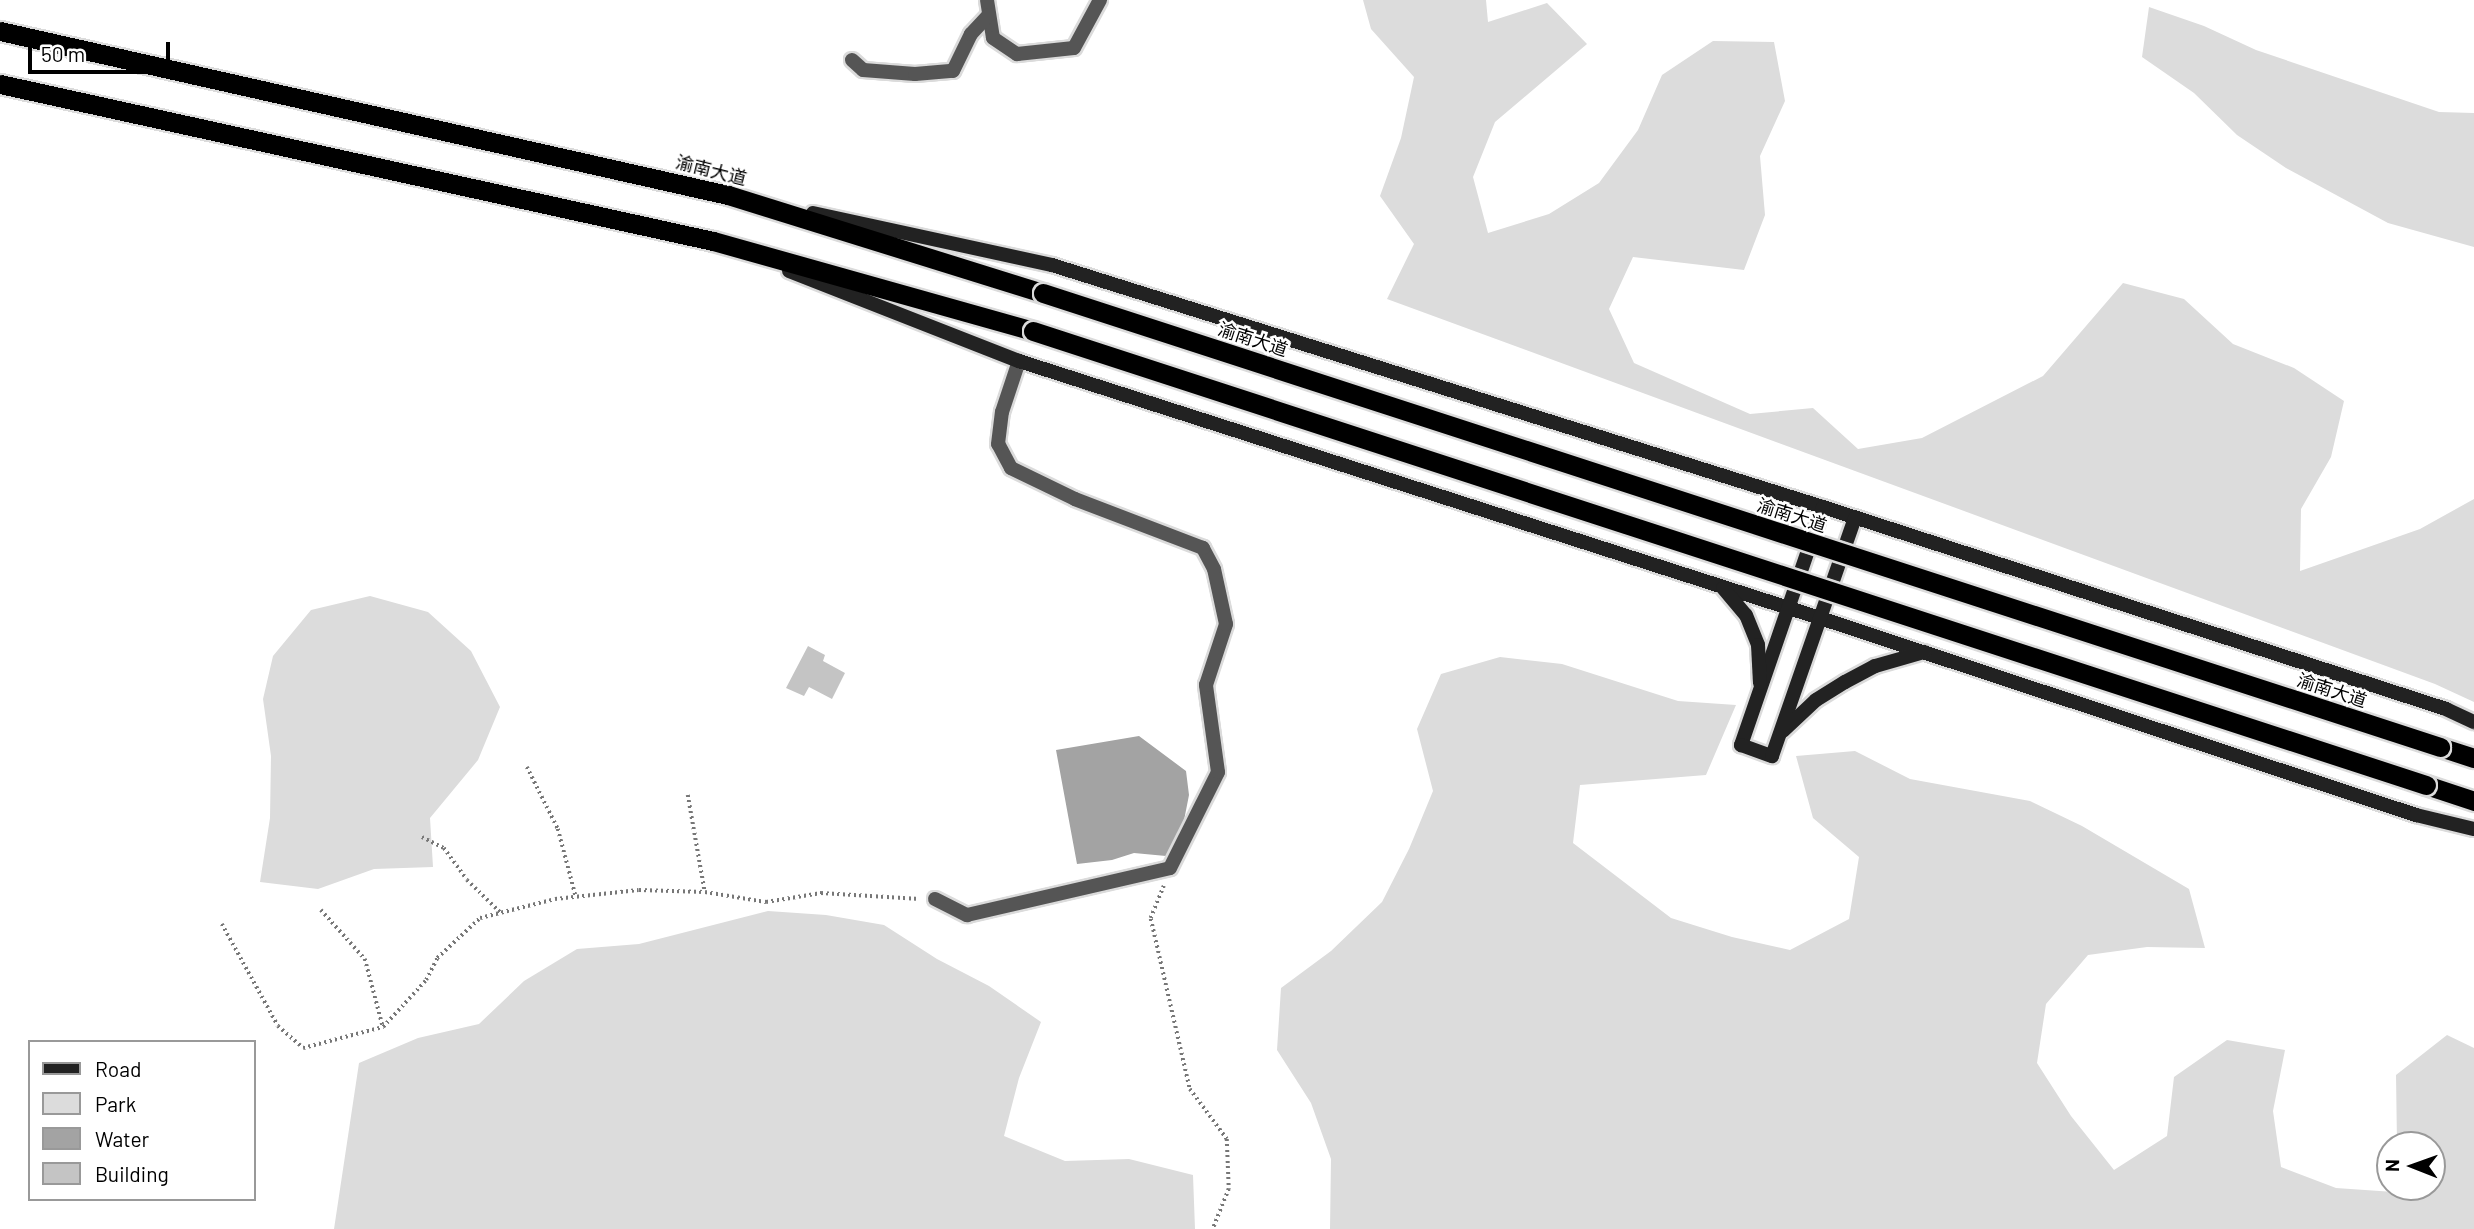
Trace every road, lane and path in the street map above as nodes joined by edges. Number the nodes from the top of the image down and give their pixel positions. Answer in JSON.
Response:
{"nodes":[{"id":1,"x":1100,"y":0,"type":"edge"},
{"id":2,"x":988,"y":7,"type":"edge"},
{"id":3,"x":0,"y":31,"type":"edge"},
{"id":4,"x":852,"y":60,"type":"dead end"},
{"id":5,"x":0,"y":84,"type":"edge"},
{"id":6,"x":728,"y":195,"type":"junction"},
{"id":7,"x":713,"y":241,"type":"junction"},
{"id":8,"x":1019,"y":361,"type":"junction"},
{"id":9,"x":1823,"y":507,"type":"junction"},
{"id":10,"x":1855,"y":518,"type":"junction"},
{"id":11,"x":1722,"y":587,"type":"junction"},
{"id":12,"x":1789,"y":608,"type":"junction"},
{"id":13,"x":1820,"y":618,"type":"junction"},
{"id":14,"x":1924,"y":652,"type":"junction"},
{"id":15,"x":1760,"y":692,"type":"junction"},
{"id":16,"x":2474,"y":722,"type":"edge"},
{"id":17,"x":1782,"y":732,"type":"junction"},
{"id":18,"x":2474,"y":758,"type":"edge"},
{"id":19,"x":527,"y":767,"type":"dead end"},
{"id":20,"x":688,"y":796,"type":"dead end"},
{"id":21,"x":2474,"y":801,"type":"edge"},
{"id":22,"x":2474,"y":829,"type":"edge"},
{"id":23,"x":422,"y":837,"type":"dead end"},
{"id":24,"x":1170,"y":868,"type":"junction"},
{"id":25,"x":705,"y":892,"type":"junction"},
{"id":26,"x":576,"y":897,"type":"junction"},
{"id":27,"x":935,"y":900,"type":"joint"},
{"id":28,"x":321,"y":910,"type":"dead end"},
{"id":29,"x":501,"y":913,"type":"junction"},
{"id":30,"x":222,"y":924,"type":"dead end"},
{"id":31,"x":383,"y":1027,"type":"junction"},
{"id":32,"x":1213,"y":1229,"type":"edge"}],
"edges":[{"from":1,"to":2,"type":"street"},
{"from":2,"to":4,"type":"street"},
{"from":3,"to":6,"type":"highway","name":"渝南大道"},
{"from":5,"to":7,"type":"highway"},
{"from":6,"to":9,"type":"main road"},
{"from":6,"to":18,"type":"highway","name":"渝南大道","bridge":true},
{"from":7,"to":8,"type":"main road"},
{"from":7,"to":21,"type":"highway","bridge":true},
{"from":8,"to":11,"type":"main road"},
{"from":8,"to":24,"type":"street"},
{"from":9,"to":10,"type":"main road"},
{"from":9,"to":12,"type":"main road"},
{"from":10,"to":13,"type":"main road"},
{"from":10,"to":16,"type":"main road"},
{"from":11,"to":12,"type":"main road"},
{"from":11,"to":15,"type":"main road"},
{"from":12,"to":13,"type":"main road"},
{"from":12,"to":15,"type":"main road"},
{"from":13,"to":14,"type":"main road"},
{"from":13,"to":17,"type":"main road"},
{"from":14,"to":17,"type":"main road"},
{"from":14,"to":22,"type":"main road"},
{"from":15,"to":17,"type":"main road"},
{"from":19,"to":26,"type":"path"},
{"from":20,"to":25,"type":"path"},
{"from":23,"to":29,"type":"path"},
{"from":24,"to":27,"type":"street"},
{"from":24,"to":32,"type":"path"},
{"from":25,"to":26,"type":"path"},
{"from":25,"to":27,"type":"path"},
{"from":26,"to":29,"type":"path"},
{"from":28,"to":31,"type":"path"},
{"from":29,"to":31,"type":"path"},
{"from":30,"to":31,"type":"path"}]}
